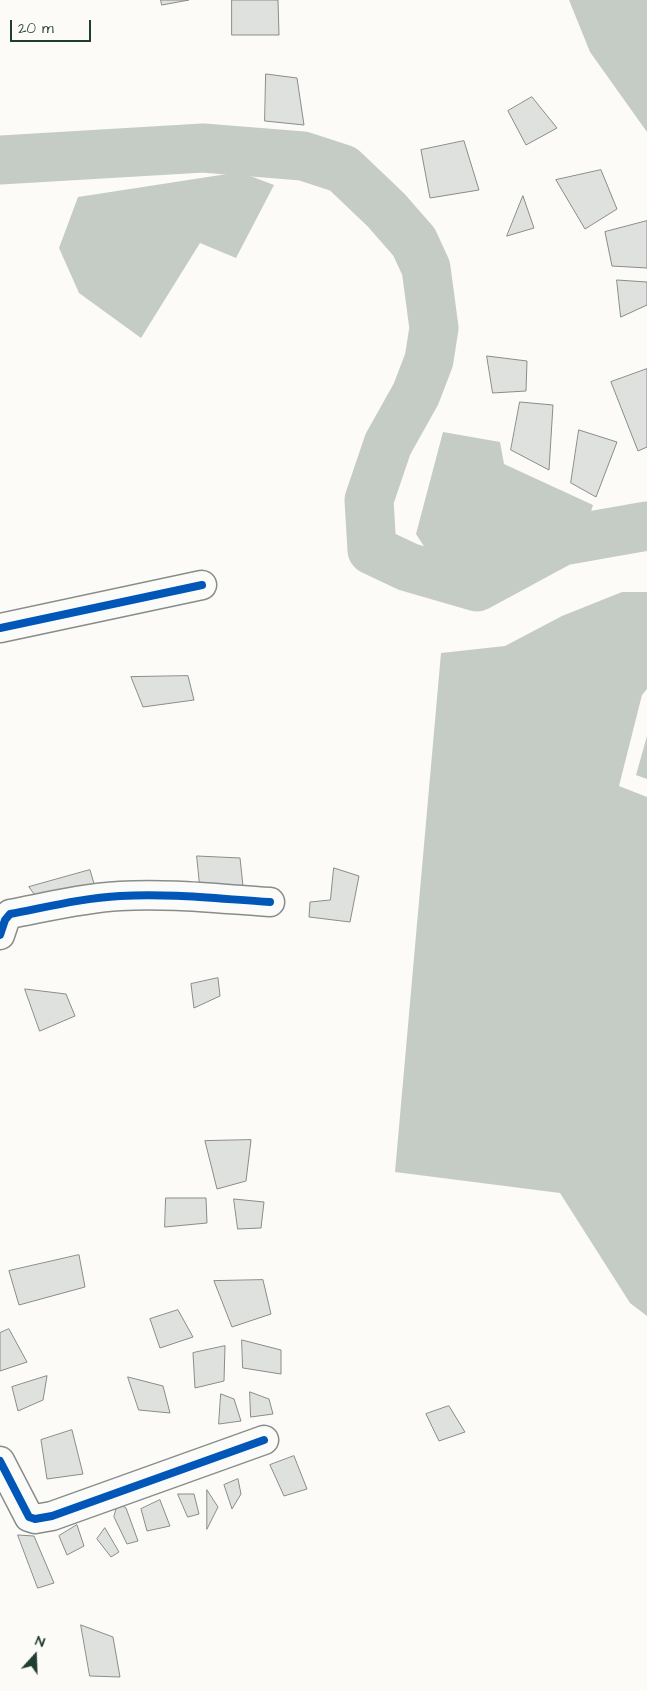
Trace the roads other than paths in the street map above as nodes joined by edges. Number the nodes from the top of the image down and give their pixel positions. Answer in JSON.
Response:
{"nodes":[{"id":1,"x":202,"y":585,"type":"dead end"},
{"id":2,"x":0,"y":628,"type":"edge"},
{"id":3,"x":270,"y":902,"type":"dead end"},
{"id":4,"x":0,"y":935,"type":"edge"},
{"id":5,"x":264,"y":1440,"type":"dead end"},
{"id":6,"x":0,"y":1461,"type":"edge"}],
"edges":[{"from":1,"to":2,"type":"street"},
{"from":3,"to":4,"type":"street"},
{"from":5,"to":6,"type":"street"}]}
